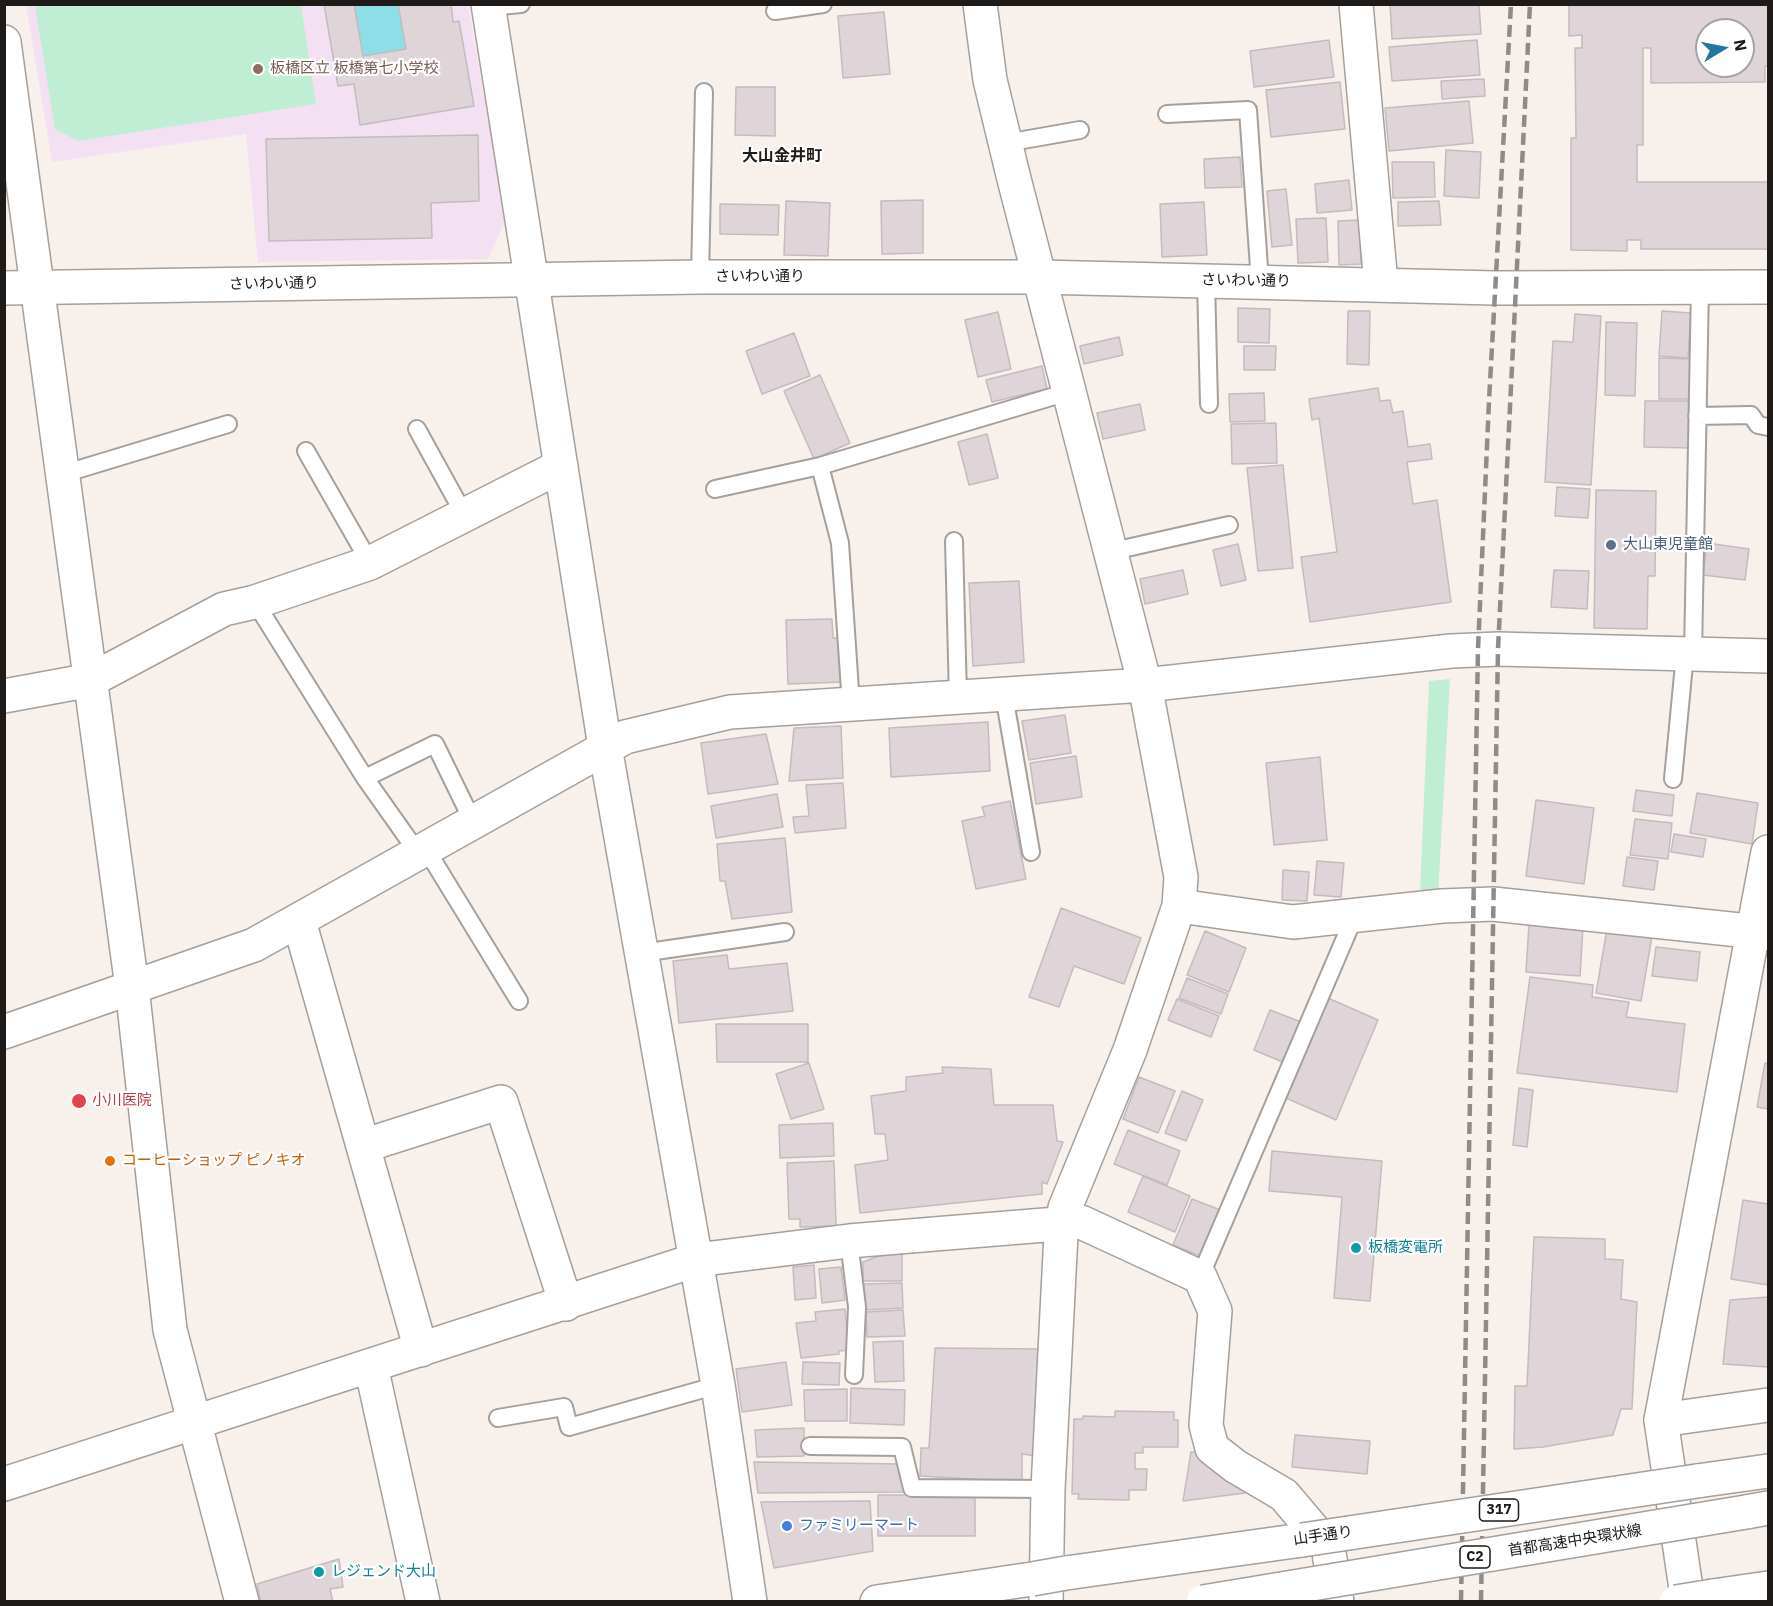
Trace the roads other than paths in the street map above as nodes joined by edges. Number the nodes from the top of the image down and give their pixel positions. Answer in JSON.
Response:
{"nodes":[{"id":1,"x":521,"y":4,"type":"edge"},
{"id":2,"x":824,"y":4,"type":"edge"},
{"id":3,"x":980,"y":4,"type":"edge"},
{"id":4,"x":1356,"y":4,"type":"edge"},
{"id":5,"x":488,"y":6,"type":"edge"},
{"id":6,"x":775,"y":11,"type":"dead end"},
{"id":7,"x":4,"y":42,"type":"edge"},
{"id":8,"x":704,"y":92,"type":"dead end"},
{"id":9,"x":1167,"y":114,"type":"dead end"},
{"id":10,"x":1080,"y":130,"type":"dead end"},
{"id":11,"x":1006,"y":143,"type":"junction"},
{"id":12,"x":700,"y":277,"type":"junction"},
{"id":13,"x":1039,"y":277,"type":"junction"},
{"id":14,"x":531,"y":280,"type":"junction"},
{"id":15,"x":1206,"y":281,"type":"junction"},
{"id":16,"x":1260,"y":282,"type":"junction"},
{"id":17,"x":1381,"y":284,"type":"junction"},
{"id":18,"x":1700,"y":287,"type":"junction"},
{"id":19,"x":1768,"y":287,"type":"edge"},
{"id":20,"x":4,"y":288,"type":"edge"},
{"id":21,"x":37,"y":288,"type":"junction"},
{"id":22,"x":1068,"y":392,"type":"junction"},
{"id":23,"x":1209,"y":404,"type":"dead end"},
{"id":24,"x":1697,"y":416,"type":"junction"},
{"id":25,"x":228,"y":424,"type":"dead end"},
{"id":26,"x":1768,"y":427,"type":"edge"},
{"id":27,"x":417,"y":429,"type":"dead end"},
{"id":28,"x":306,"y":451,"type":"dead end"},
{"id":29,"x":561,"y":466,"type":"junction"},
{"id":30,"x":820,"y":466,"type":"junction"},
{"id":31,"x":63,"y":474,"type":"junction"},
{"id":32,"x":714,"y":489,"type":"dead end"},
{"id":33,"x":465,"y":516,"type":"junction"},
{"id":34,"x":1229,"y":525,"type":"dead end"},
{"id":35,"x":954,"y":541,"type":"dead end"},
{"id":36,"x":1109,"y":552,"type":"junction"},
{"id":37,"x":370,"y":563,"type":"junction"},
{"id":38,"x":255,"y":602,"type":"junction"},
{"id":39,"x":1689,"y":654,"type":"junction"},
{"id":40,"x":1768,"y":656,"type":"edge"},
{"id":41,"x":91,"y":680,"type":"junction"},
{"id":42,"x":1145,"y":685,"type":"junction"},
{"id":43,"x":1004,"y":695,"type":"junction"},
{"id":44,"x":4,"y":696,"type":"edge"},
{"id":45,"x":958,"y":698,"type":"junction"},
{"id":46,"x":851,"y":705,"type":"junction"},
{"id":47,"x":606,"y":747,"type":"junction"},
{"id":48,"x":365,"y":778,"type":"junction"},
{"id":49,"x":1673,"y":779,"type":"dead end"},
{"id":50,"x":473,"y":822,"type":"junction"},
{"id":51,"x":422,"y":851,"type":"junction"},
{"id":52,"x":1031,"y":852,"type":"dead end"},
{"id":53,"x":1768,"y":852,"type":"edge"},
{"id":54,"x":1179,"y":906,"type":"junction"},
{"id":55,"x":1355,"y":915,"type":"junction"},
{"id":56,"x":299,"y":921,"type":"junction"},
{"id":57,"x":785,"y":932,"type":"dead end"},
{"id":58,"x":1761,"y":932,"type":"edge"},
{"id":59,"x":642,"y":953,"type":"junction"},
{"id":60,"x":132,"y":987,"type":"junction"},
{"id":61,"x":519,"y":1001,"type":"dead end"},
{"id":62,"x":4,"y":1032,"type":"edge"},
{"id":63,"x":363,"y":1146,"type":"junction"},
{"id":64,"x":1063,"y":1222,"type":"junction"},
{"id":65,"x":849,"y":1241,"type":"junction"},
{"id":66,"x":696,"y":1260,"type":"junction"},
{"id":67,"x":1200,"y":1277,"type":"junction"},
{"id":68,"x":566,"y":1304,"type":"junction"},
{"id":69,"x":421,"y":1350,"type":"junction"},
{"id":70,"x":371,"y":1366,"type":"junction"},
{"id":71,"x":854,"y":1375,"type":"dead end"},
{"id":72,"x":718,"y":1385,"type":"junction"},
{"id":73,"x":1768,"y":1405,"type":"edge"},
{"id":74,"x":498,"y":1418,"type":"dead end"},
{"id":75,"x":1661,"y":1420,"type":"junction"},
{"id":76,"x":194,"y":1422,"type":"junction"},
{"id":77,"x":810,"y":1446,"type":"dead end"},
{"id":78,"x":1768,"y":1471,"type":"edge"},
{"id":79,"x":4,"y":1484,"type":"edge"},
{"id":80,"x":1048,"y":1489,"type":"junction"},
{"id":81,"x":1761,"y":1520,"type":"edge"},
{"id":82,"x":1768,"y":1588,"type":"edge"},
{"id":83,"x":1039,"y":1590,"type":"edge"},
{"id":84,"x":1700,"y":1599,"type":"edge"},
{"id":85,"x":242,"y":1602,"type":"edge"},
{"id":86,"x":423,"y":1602,"type":"edge"},
{"id":87,"x":750,"y":1602,"type":"edge"},
{"id":88,"x":878,"y":1602,"type":"edge"},
{"id":89,"x":1203,"y":1602,"type":"edge"},
{"id":90,"x":1309,"y":1602,"type":"edge"},
{"id":91,"x":1337,"y":1602,"type":"edge"},
{"id":92,"x":1676,"y":1602,"type":"edge"}],
"edges":[{"from":1,"to":5,"type":"lane"},
{"from":2,"to":6,"type":"lane"},
{"from":3,"to":11,"type":"main road"},
{"from":4,"to":17,"type":"main road"},
{"from":5,"to":14,"type":"main road"},
{"from":7,"to":21,"type":"main road"},
{"from":8,"to":12,"type":"lane"},
{"from":9,"to":16,"type":"lane"},
{"from":10,"to":11,"type":"lane"},
{"from":11,"to":13,"type":"main road"},
{"from":12,"to":13,"type":"main road","name":"さいわい通り"},
{"from":12,"to":14,"type":"main road","name":"さいわい通り"},
{"from":13,"to":15,"type":"main road","name":"さいわい通り"},
{"from":13,"to":22,"type":"main road"},
{"from":14,"to":21,"type":"main road","name":"さいわい通り"},
{"from":14,"to":29,"type":"main road"},
{"from":15,"to":16,"type":"main road","name":"さいわい通り"},
{"from":15,"to":23,"type":"lane"},
{"from":16,"to":17,"type":"main road","name":"さいわい通り"},
{"from":17,"to":18,"type":"main road","name":"さいわい通り"},
{"from":18,"to":19,"type":"main road","name":"さいわい通り"},
{"from":18,"to":24,"type":"lane"},
{"from":20,"to":21,"type":"main road","name":"さいわい通り"},
{"from":21,"to":31,"type":"main road"},
{"from":22,"to":30,"type":"lane"},
{"from":22,"to":36,"type":"main road"},
{"from":24,"to":26,"type":"lane"},
{"from":24,"to":39,"type":"lane"},
{"from":25,"to":31,"type":"lane"},
{"from":27,"to":33,"type":"lane"},
{"from":28,"to":37,"type":"lane"},
{"from":29,"to":33,"type":"main road"},
{"from":29,"to":47,"type":"main road"},
{"from":30,"to":32,"type":"lane"},
{"from":30,"to":46,"type":"lane"},
{"from":31,"to":41,"type":"main road"},
{"from":33,"to":37,"type":"main road"},
{"from":34,"to":36,"type":"lane"},
{"from":35,"to":45,"type":"lane"},
{"from":36,"to":42,"type":"main road"},
{"from":37,"to":38,"type":"main road"},
{"from":38,"to":41,"type":"main road"},
{"from":38,"to":48,"type":"lane"},
{"from":39,"to":40,"type":"main road"},
{"from":39,"to":42,"type":"main road"},
{"from":39,"to":49,"type":"lane"},
{"from":41,"to":44,"type":"main road"},
{"from":41,"to":60,"type":"main road"},
{"from":42,"to":43,"type":"main road"},
{"from":42,"to":54,"type":"main road"},
{"from":43,"to":45,"type":"main road"},
{"from":43,"to":52,"type":"lane"},
{"from":45,"to":46,"type":"main road"},
{"from":46,"to":47,"type":"main road"},
{"from":47,"to":50,"type":"main road"},
{"from":47,"to":59,"type":"main road"},
{"from":48,"to":50,"type":"lane"},
{"from":48,"to":51,"type":"lane"},
{"from":50,"to":51,"type":"main road"},
{"from":51,"to":56,"type":"main road"},
{"from":51,"to":61,"type":"lane"},
{"from":53,"to":58,"type":"main road"},
{"from":54,"to":55,"type":"main road"},
{"from":54,"to":64,"type":"main road"},
{"from":55,"to":58,"type":"main road"},
{"from":55,"to":67,"type":"lane"},
{"from":56,"to":60,"type":"main road"},
{"from":56,"to":63,"type":"main road"},
{"from":57,"to":59,"type":"lane"},
{"from":58,"to":75,"type":"main road"},
{"from":59,"to":66,"type":"main road"},
{"from":60,"to":62,"type":"main road"},
{"from":60,"to":76,"type":"main road"},
{"from":63,"to":68,"type":"main road"},
{"from":63,"to":69,"type":"main road"},
{"from":64,"to":65,"type":"main road"},
{"from":64,"to":67,"type":"main road"},
{"from":64,"to":80,"type":"main road"},
{"from":65,"to":66,"type":"main road"},
{"from":65,"to":71,"type":"lane"},
{"from":66,"to":68,"type":"main road"},
{"from":66,"to":72,"type":"main road"},
{"from":67,"to":91,"type":"main road"},
{"from":68,"to":69,"type":"main road"},
{"from":69,"to":70,"type":"main road"},
{"from":70,"to":76,"type":"main road"},
{"from":70,"to":86,"type":"main road"},
{"from":72,"to":74,"type":"lane"},
{"from":72,"to":87,"type":"main road"},
{"from":73,"to":75,"type":"main road"},
{"from":75,"to":84,"type":"main road"},
{"from":76,"to":79,"type":"main road"},
{"from":76,"to":85,"type":"main road"},
{"from":77,"to":80,"type":"lane"},
{"from":78,"to":83,"type":"main road","name":"山手通り","number":"317","bridge":true},
{"from":80,"to":83,"type":"main road"},
{"from":81,"to":89,"type":"main road","name":"首都高速中央環状線","number":"C2","bridge":true},
{"from":81,"to":90,"type":"main road","name":"首都高速中央環状線","number":"C2"},
{"from":82,"to":84,"type":"main road"},
{"from":83,"to":88,"type":"main road","name":"山手通り","number":"317"},
{"from":84,"to":92,"type":"main road","bridge":true}]}
